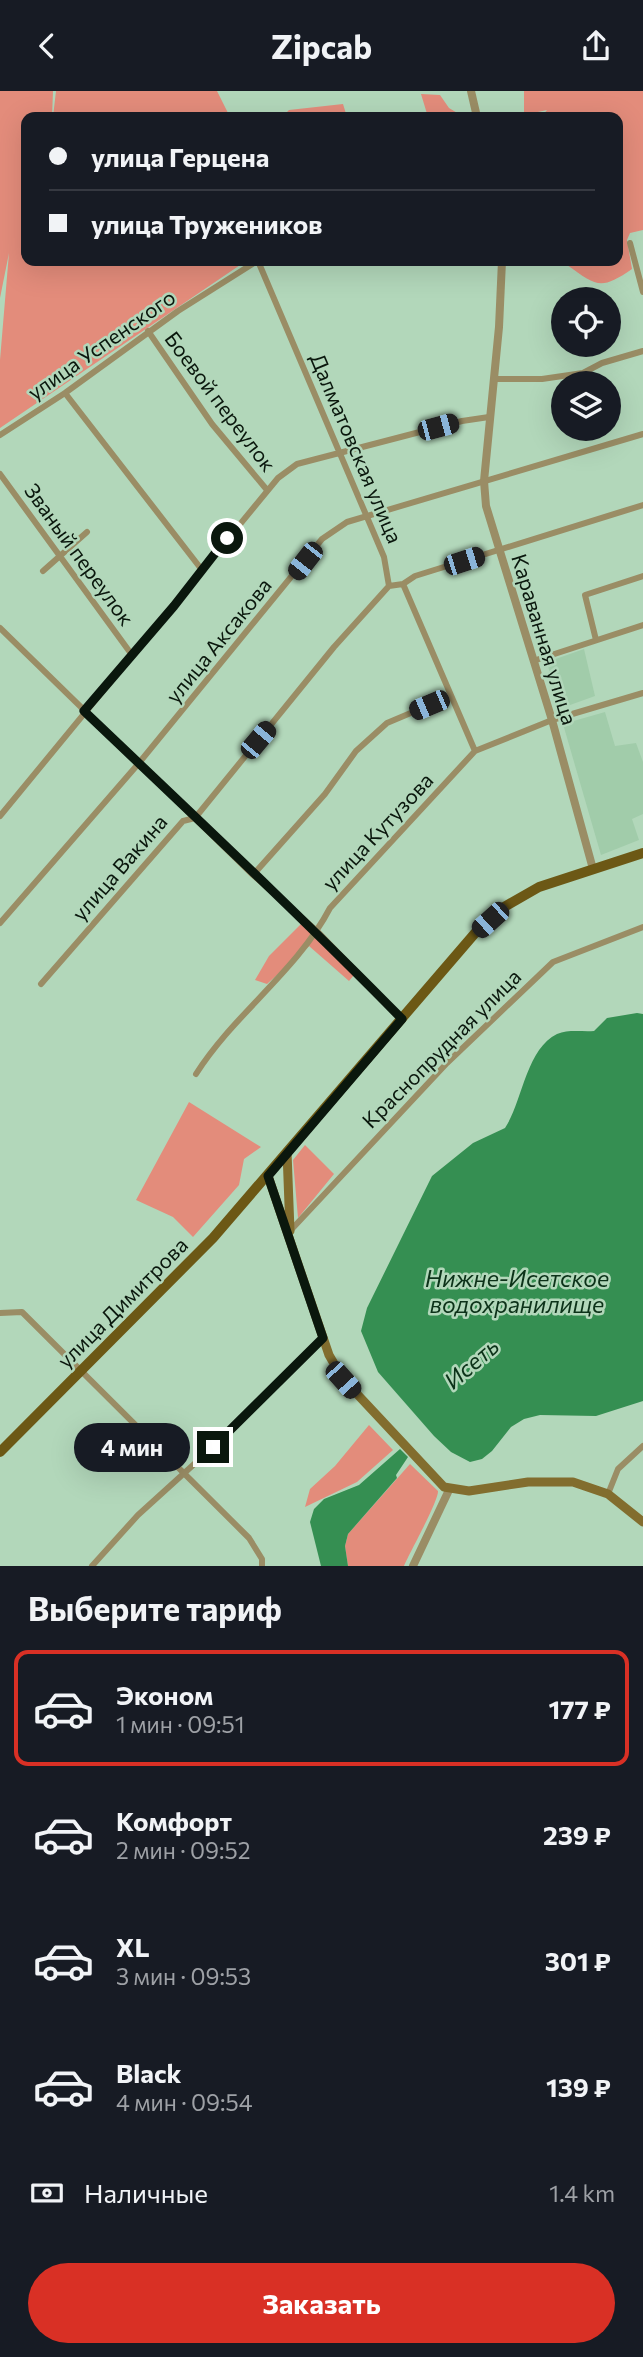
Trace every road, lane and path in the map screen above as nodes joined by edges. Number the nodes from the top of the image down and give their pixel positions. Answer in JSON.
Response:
{"nodes":[{"id":1,"x":471,"y":91,"type":"edge"},
{"id":2,"x":476,"y":112,"type":"edge"},
{"id":3,"x":630,"y":243,"type":"dead end"},
{"id":4,"x":250,"y":266,"type":"edge"},
{"id":5,"x":260,"y":266,"type":"edge"},
{"id":6,"x":502,"y":266,"type":"edge"},
{"id":7,"x":641,"y":282,"type":"edge"},
{"id":8,"x":643,"y":292,"type":"edge"},
{"id":9,"x":148,"y":331,"type":"junction"},
{"id":10,"x":643,"y":351,"type":"edge"},
{"id":11,"x":494,"y":379,"type":"junction"},
{"id":12,"x":65,"y":393,"type":"junction"},
{"id":13,"x":489,"y":417,"type":"junction"},
{"id":14,"x":643,"y":434,"type":"edge"},
{"id":15,"x":0,"y":435,"type":"edge"},
{"id":16,"x":340,"y":453,"type":"junction"},
{"id":17,"x":0,"y":474,"type":"edge"},
{"id":18,"x":484,"y":481,"type":"junction"},
{"id":19,"x":267,"y":490,"type":"junction"},
{"id":20,"x":643,"y":505,"type":"edge"},
{"id":21,"x":367,"y":517,"type":"junction"},
{"id":22,"x":87,"y":531,"type":"dead end"},
{"id":23,"x":500,"y":551,"type":"junction"},
{"id":24,"x":59,"y":555,"type":"junction"},
{"id":25,"x":202,"y":570,"type":"junction"},
{"id":26,"x":43,"y":571,"type":"dead end"},
{"id":27,"x":643,"y":576,"type":"edge"},
{"id":28,"x":402,"y":583,"type":"junction"},
{"id":29,"x":389,"y":586,"type":"junction"},
{"id":30,"x":643,"y":625,"type":"edge"},
{"id":31,"x":0,"y":628,"type":"edge"},
{"id":32,"x":596,"y":640,"type":"junction"},
{"id":33,"x":132,"y":655,"type":"junction"},
{"id":34,"x":533,"y":660,"type":"junction"},
{"id":35,"x":643,"y":693,"type":"edge"},
{"id":36,"x":451,"y":696,"type":"junction"},
{"id":37,"x":84,"y":711,"type":"junction"},
{"id":38,"x":552,"y":720,"type":"junction"},
{"id":39,"x":475,"y":751,"type":"junction"},
{"id":40,"x":139,"y":764,"type":"junction"},
{"id":41,"x":0,"y":816,"type":"edge"},
{"id":42,"x":195,"y":818,"type":"junction"},
{"id":43,"x":643,"y":853,"type":"edge"},
{"id":44,"x":593,"y":869,"type":"junction"},
{"id":45,"x":253,"y":875,"type":"junction"},
{"id":46,"x":0,"y":923,"type":"edge"},
{"id":47,"x":643,"y":927,"type":"edge"},
{"id":48,"x":318,"y":932,"type":"junction"},
{"id":49,"x":41,"y":984,"type":"dead end"},
{"id":50,"x":402,"y":1019,"type":"junction"},
{"id":51,"x":196,"y":1074,"type":"dead end"},
{"id":52,"x":287,"y":1152,"type":"junction"},
{"id":53,"x":268,"y":1176,"type":"junction"},
{"id":54,"x":290,"y":1231,"type":"junction"},
{"id":55,"x":291,"y":1244,"type":"junction"},
{"id":56,"x":1,"y":1313,"type":"edge"},
{"id":57,"x":323,"y":1338,"type":"junction"},
{"id":58,"x":80,"y":1372,"type":"junction"},
{"id":59,"x":643,"y":1446,"type":"edge"},
{"id":60,"x":0,"y":1452,"type":"edge"},
{"id":61,"x":186,"y":1472,"type":"junction"},
{"id":62,"x":449,"y":1490,"type":"junction"},
{"id":63,"x":608,"y":1494,"type":"junction"},
{"id":64,"x":643,"y":1522,"type":"edge"},
{"id":65,"x":92,"y":1566,"type":"edge"},
{"id":66,"x":262,"y":1566,"type":"edge"},
{"id":67,"x":413,"y":1566,"type":"edge"}],
"edges":[{"from":1,"to":2,"type":"street"},
{"from":3,"to":7,"type":"street"},
{"from":4,"to":9,"type":"street","name":"улица Успенского"},
{"from":5,"to":16,"type":"street","name":"Далматовская улица"},
{"from":6,"to":11,"type":"street","name":"Караванная улица"},
{"from":7,"to":8,"type":"street"},
{"from":9,"to":12,"type":"street","name":"улица Успенского"},
{"from":9,"to":19,"type":"street","name":"Боевой переулок"},
{"from":10,"to":11,"type":"street"},
{"from":11,"to":13,"type":"street","name":"Караванная улица"},
{"from":12,"to":15,"type":"street","name":"улица Успенского"},
{"from":12,"to":25,"type":"street"},
{"from":13,"to":16,"type":"street"},
{"from":13,"to":18,"type":"street","name":"Караванная улица"},
{"from":14,"to":18,"type":"street","name":"улица Аксакова"},
{"from":16,"to":19,"type":"street"},
{"from":16,"to":21,"type":"street","name":"Далматовская улица"},
{"from":17,"to":24,"type":"street","name":"Званый переулок"},
{"from":18,"to":21,"type":"street","name":"улица Аксакова"},
{"from":18,"to":23,"type":"street","name":"Караванная улица"},
{"from":19,"to":25,"type":"street"},
{"from":20,"to":23,"type":"street"},
{"from":21,"to":29,"type":"street","name":"Далматовская улица"},
{"from":21,"to":40,"type":"street","name":"улица Аксакова"},
{"from":22,"to":24,"type":"street"},
{"from":23,"to":28,"type":"street"},
{"from":23,"to":34,"type":"street","name":"Караванная улица"},
{"from":24,"to":26,"type":"street"},
{"from":24,"to":33,"type":"street","name":"Званый переулок"},
{"from":25,"to":33,"type":"street"},
{"from":27,"to":32,"type":"street"},
{"from":28,"to":29,"type":"street"},
{"from":28,"to":36,"type":"street"},
{"from":29,"to":42,"type":"street","name":"улица Вакина"},
{"from":30,"to":32,"type":"street"},
{"from":31,"to":37,"type":"street"},
{"from":32,"to":34,"type":"street"},
{"from":33,"to":37,"type":"street"},
{"from":34,"to":38,"type":"street","name":"Караванная улица"},
{"from":35,"to":38,"type":"street","name":"улица Кутузова"},
{"from":36,"to":39,"type":"street"},
{"from":36,"to":45,"type":"street"},
{"from":37,"to":40,"type":"street"},
{"from":37,"to":41,"type":"street"},
{"from":38,"to":39,"type":"street","name":"улица Кутузова"},
{"from":38,"to":44,"type":"street","name":"Караванная улица"},
{"from":39,"to":48,"type":"street","name":"улица Кутузова"},
{"from":40,"to":42,"type":"street"},
{"from":40,"to":46,"type":"street","name":"улица Аксакова"},
{"from":42,"to":45,"type":"street"},
{"from":42,"to":49,"type":"street","name":"улица Вакина"},
{"from":43,"to":44,"type":"main road","name":"улица Димитрова"},
{"from":44,"to":50,"type":"main road","name":"улица Димитрова"},
{"from":45,"to":48,"type":"street"},
{"from":47,"to":54,"type":"street","name":"Краснопрудная улица"},
{"from":48,"to":50,"type":"street"},
{"from":48,"to":51,"type":"street","name":"улица Кутузова"},
{"from":50,"to":52,"type":"main road","name":"улица Димитрова"},
{"from":52,"to":53,"type":"main road","name":"улица Димитрова"},
{"from":52,"to":54,"type":"main road"},
{"from":53,"to":55,"type":"main road"},
{"from":53,"to":58,"type":"main road","name":"улица Димитрова"},
{"from":54,"to":55,"type":"main road"},
{"from":55,"to":57,"type":"main road"},
{"from":56,"to":58,"type":"street"},
{"from":57,"to":61,"type":"street"},
{"from":57,"to":62,"type":"main road"},
{"from":58,"to":60,"type":"main road","name":"улица Димитрова"},
{"from":58,"to":61,"type":"street"},
{"from":59,"to":63,"type":"street"},
{"from":61,"to":65,"type":"street"},
{"from":61,"to":66,"type":"street"},
{"from":62,"to":63,"type":"main road"},
{"from":62,"to":67,"type":"street"},
{"from":63,"to":64,"type":"main road"}]}
